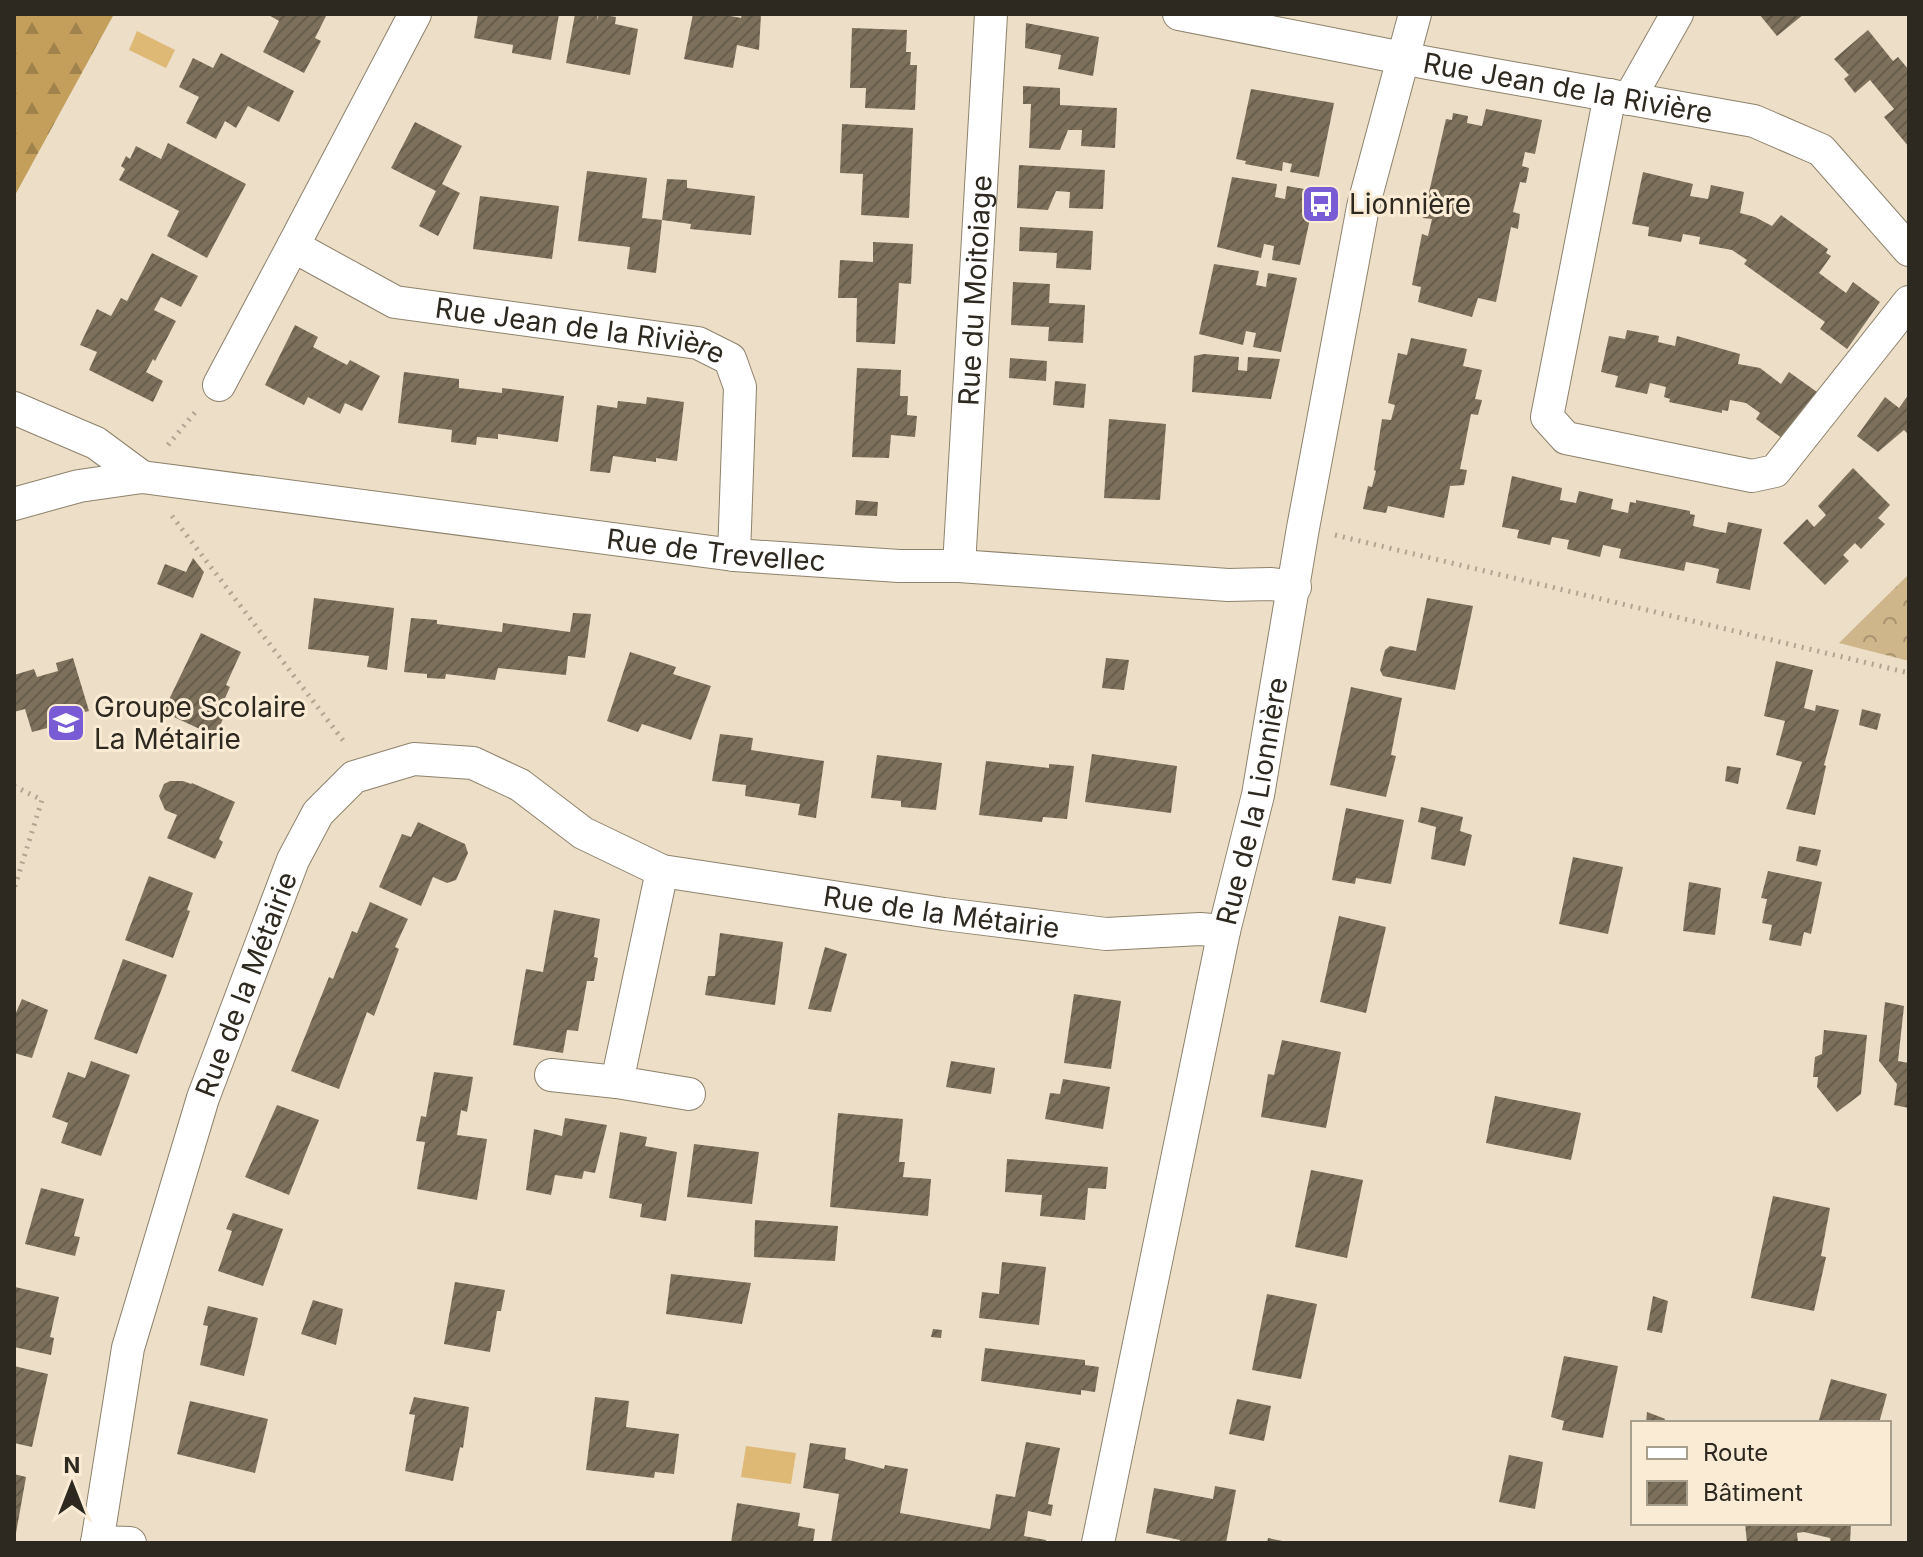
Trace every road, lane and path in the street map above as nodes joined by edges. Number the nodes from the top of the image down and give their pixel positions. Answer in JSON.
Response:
{"nodes":[{"id":1,"x":415,"y":14,"type":"edge"},
{"id":2,"x":991,"y":14,"type":"edge"},
{"id":3,"x":1179,"y":14,"type":"edge"},
{"id":4,"x":1415,"y":14,"type":"edge"},
{"id":5,"x":1677,"y":14,"type":"edge"},
{"id":6,"x":1403,"y":57,"type":"junction"},
{"id":7,"x":1620,"y":97,"type":"junction"},
{"id":8,"x":293,"y":246,"type":"junction"},
{"id":9,"x":1909,"y":250,"type":"edge"},
{"id":10,"x":1909,"y":302,"type":"edge"},
{"id":11,"x":219,"y":385,"type":"joint"},
{"id":12,"x":14,"y":408,"type":"edge"},
{"id":13,"x":142,"y":477,"type":"junction"},
{"id":14,"x":14,"y":504,"type":"edge"},
{"id":15,"x":1303,"y":528,"type":"junction"},
{"id":16,"x":734,"y":555,"type":"junction"},
{"id":17,"x":959,"y":566,"type":"junction"},
{"id":18,"x":1295,"y":587,"type":"junction"},
{"id":19,"x":1909,"y":673,"type":"edge"},
{"id":20,"x":367,"y":773,"type":"junction"},
{"id":21,"x":14,"y":786,"type":"edge"},
{"id":22,"x":662,"y":871,"type":"junction"},
{"id":23,"x":14,"y":889,"type":"edge"},
{"id":24,"x":1224,"y":931,"type":"junction"},
{"id":25,"x":551,"y":1075,"type":"dead end"},
{"id":26,"x":617,"y":1082,"type":"junction"},
{"id":27,"x":689,"y":1094,"type":"dead end"},
{"id":28,"x":97,"y":1542,"type":"edge"},
{"id":29,"x":130,"y":1543,"type":"edge"},
{"id":30,"x":1098,"y":1543,"type":"edge"}],
"edges":[{"from":1,"to":8,"type":"street"},
{"from":2,"to":17,"type":"street","name":"Rue du Moitoiage"},
{"from":3,"to":6,"type":"street","name":"Rue Jean de la Rivière"},
{"from":4,"to":6,"type":"street","name":"Rue de la Lionnière"},
{"from":5,"to":7,"type":"street"},
{"from":6,"to":7,"type":"street","name":"Rue Jean de la Rivière"},
{"from":6,"to":15,"type":"street","name":"Rue de la Lionnière"},
{"from":7,"to":9,"type":"street","name":"Rue Jean de la Rivière"},
{"from":7,"to":10,"type":"street"},
{"from":8,"to":11,"type":"street"},
{"from":8,"to":16,"type":"street","name":"Rue Jean de la Rivière"},
{"from":11,"to":13,"type":"path"},
{"from":12,"to":13,"type":"street","name":"Rue de Trevellec"},
{"from":13,"to":14,"type":"street","name":"Rue de Trevellec"},
{"from":13,"to":16,"type":"street","name":"Rue de Trevellec"},
{"from":13,"to":20,"type":"path"},
{"from":15,"to":18,"type":"street","name":"Rue de la Lionnière"},
{"from":15,"to":19,"type":"path"},
{"from":16,"to":17,"type":"street","name":"Rue de Trevellec"},
{"from":17,"to":18,"type":"street","name":"Rue de Trevellec"},
{"from":18,"to":24,"type":"street","name":"Rue de la Lionnière"},
{"from":20,"to":22,"type":"street","name":"Rue de la Métairie"},
{"from":20,"to":28,"type":"street","name":"Rue de la Métairie"},
{"from":21,"to":23,"type":"path"},
{"from":22,"to":24,"type":"street","name":"Rue de la Métairie"},
{"from":22,"to":26,"type":"street"},
{"from":24,"to":30,"type":"street","name":"Rue de la Lionnière"},
{"from":25,"to":26,"type":"street"},
{"from":26,"to":27,"type":"street"},
{"from":28,"to":29,"type":"street","name":"Rue de la Métairie"}]}
